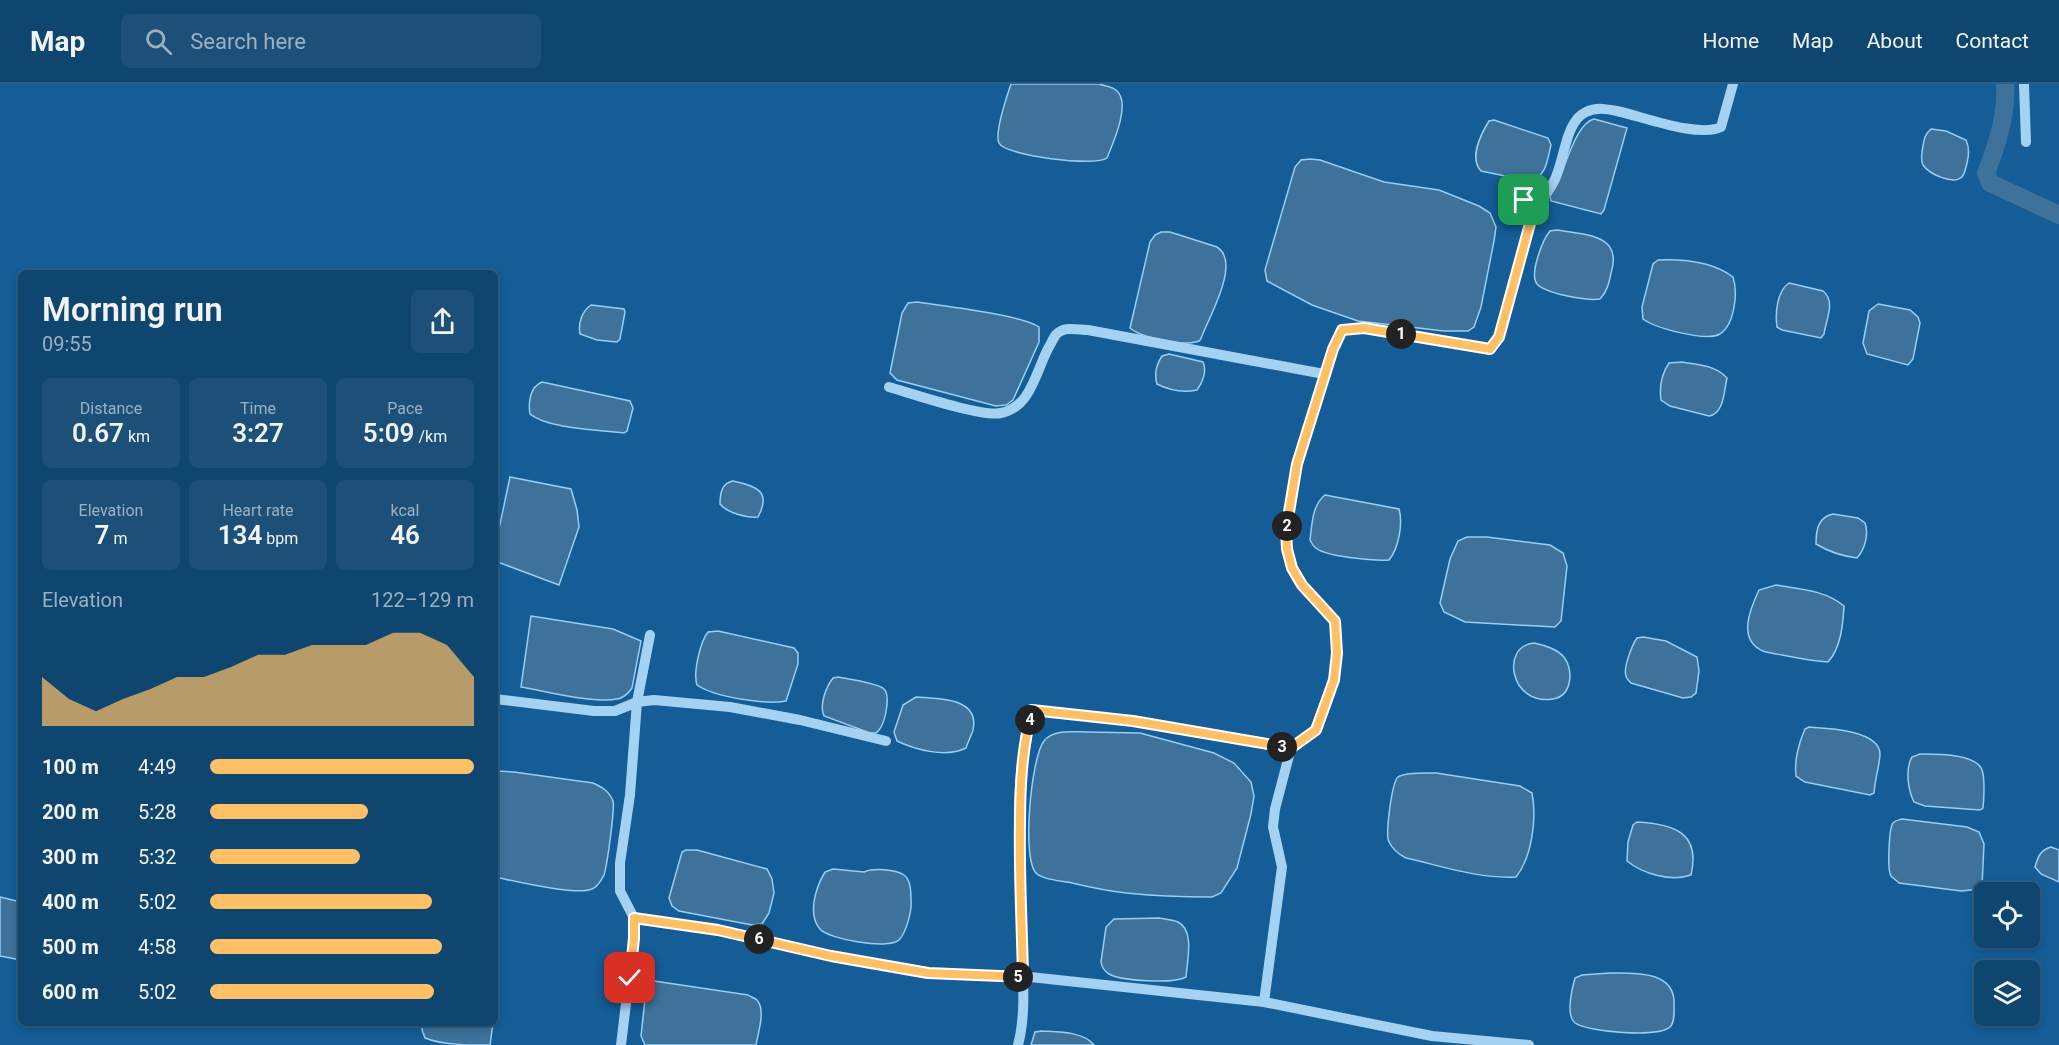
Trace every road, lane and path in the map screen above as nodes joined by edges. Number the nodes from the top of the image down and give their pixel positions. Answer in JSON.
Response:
{"nodes":[{"id":1,"x":1733,"y":84,"type":"edge"},
{"id":2,"x":2024,"y":84,"type":"edge"},
{"id":3,"x":2026,"y":142,"type":"dead end"},
{"id":4,"x":1537,"y":198,"type":"junction"},
{"id":5,"x":1524,"y":200,"type":"dead end"},
{"id":6,"x":1324,"y":374,"type":"junction"},
{"id":7,"x":889,"y":387,"type":"dead end"},
{"id":8,"x":650,"y":635,"type":"dead end"},
{"id":9,"x":498,"y":699,"type":"edge"},
{"id":10,"x":637,"y":702,"type":"junction"},
{"id":11,"x":886,"y":741,"type":"dead end"},
{"id":12,"x":1291,"y":748,"type":"junction"},
{"id":13,"x":634,"y":918,"type":"junction"},
{"id":14,"x":1023,"y":977,"type":"junction"},
{"id":15,"x":1264,"y":1002,"type":"junction"},
{"id":16,"x":621,"y":1045,"type":"edge"},
{"id":17,"x":1018,"y":1045,"type":"edge"},
{"id":18,"x":1529,"y":1045,"type":"edge"}],
"edges":[{"from":1,"to":4,"type":"street"},
{"from":2,"to":3,"type":"street"},
{"from":4,"to":5,"type":"street"},
{"from":4,"to":6,"type":"street"},
{"from":6,"to":7,"type":"street"},
{"from":6,"to":12,"type":"street"},
{"from":8,"to":10,"type":"street"},
{"from":9,"to":10,"type":"street"},
{"from":10,"to":11,"type":"street"},
{"from":10,"to":13,"type":"street"},
{"from":12,"to":14,"type":"street"},
{"from":12,"to":15,"type":"street"},
{"from":13,"to":14,"type":"street"},
{"from":13,"to":16,"type":"street"},
{"from":14,"to":15,"type":"street"},
{"from":14,"to":17,"type":"street"},
{"from":15,"to":18,"type":"street"}]}
